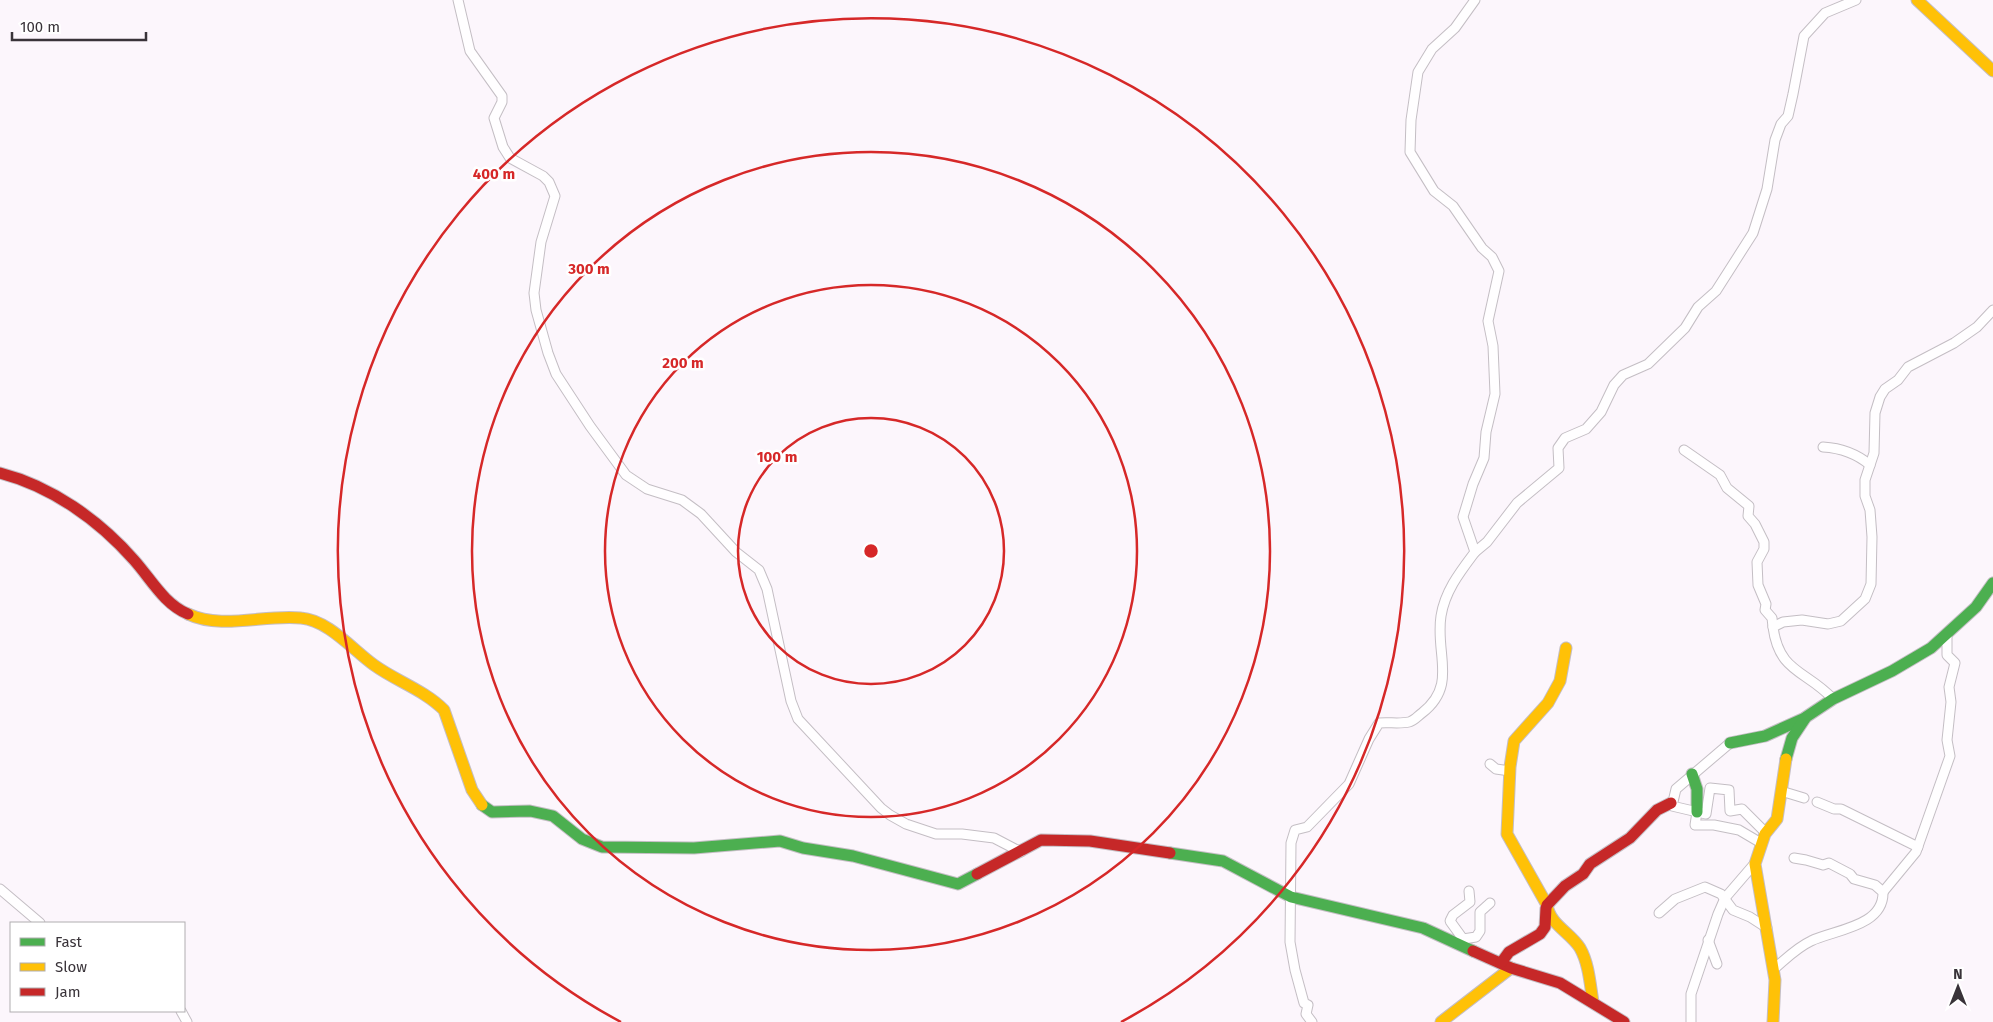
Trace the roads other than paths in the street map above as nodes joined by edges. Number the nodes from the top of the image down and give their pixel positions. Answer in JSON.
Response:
{"nodes":[{"id":1,"x":458,"y":0,"type":"edge"},
{"id":2,"x":1475,"y":0,"type":"edge"},
{"id":3,"x":1856,"y":0,"type":"edge"},
{"id":4,"x":1917,"y":0,"type":"edge"},
{"id":5,"x":1993,"y":71,"type":"edge"},
{"id":6,"x":1993,"y":310,"type":"edge"},
{"id":7,"x":1823,"y":447,"type":"dead end"},
{"id":8,"x":1684,"y":450,"type":"dead end"},
{"id":9,"x":1870,"y":465,"type":"junction"},
{"id":10,"x":0,"y":473,"type":"edge"},
{"id":11,"x":1475,"y":552,"type":"junction"},
{"id":12,"x":1993,"y":583,"type":"edge"},
{"id":13,"x":1774,"y":627,"type":"junction"},
{"id":14,"x":1947,"y":635,"type":"junction"},
{"id":15,"x":1566,"y":648,"type":"dead end"},
{"id":16,"x":1833,"y":699,"type":"junction"},
{"id":17,"x":1806,"y":717,"type":"junction"},
{"id":18,"x":1730,"y":743,"type":"joint"},
{"id":19,"x":1490,"y":764,"type":"dead end"},
{"id":20,"x":1510,"y":771,"type":"junction"},
{"id":21,"x":1692,"y":774,"type":"junction"},
{"id":22,"x":1781,"y":791,"type":"junction"},
{"id":23,"x":1804,"y":798,"type":"dead end"},
{"id":24,"x":1817,"y":802,"type":"dead end"},
{"id":25,"x":1671,"y":803,"type":"junction"},
{"id":26,"x":1697,"y":812,"type":"junction"},
{"id":27,"x":1763,"y":838,"type":"junction"},
{"id":28,"x":1918,"y":847,"type":"junction"},
{"id":29,"x":1021,"y":852,"type":"junction"},
{"id":30,"x":1794,"y":858,"type":"dead end"},
{"id":31,"x":1756,"y":862,"type":"junction"},
{"id":32,"x":0,"y":889,"type":"edge"},
{"id":33,"x":1469,"y":891,"type":"dead end"},
{"id":34,"x":1883,"y":892,"type":"junction"},
{"id":35,"x":1291,"y":897,"type":"junction"},
{"id":36,"x":1725,"y":898,"type":"junction"},
{"id":37,"x":1490,"y":903,"type":"dead end"},
{"id":38,"x":1547,"y":906,"type":"junction"},
{"id":39,"x":1658,"y":913,"type":"dead end"},
{"id":40,"x":39,"y":922,"type":"edge"},
{"id":41,"x":1767,"y":928,"type":"junction"},
{"id":42,"x":1708,"y":940,"type":"junction"},
{"id":43,"x":1461,"y":941,"type":"junction"},
{"id":44,"x":1717,"y":964,"type":"dead end"},
{"id":45,"x":1506,"y":966,"type":"junction"},
{"id":46,"x":1774,"y":969,"type":"junction"},
{"id":47,"x":1593,"y":1002,"type":"junction"},
{"id":48,"x":1312,"y":1022,"type":"edge"},
{"id":49,"x":1441,"y":1022,"type":"edge"},
{"id":50,"x":1624,"y":1022,"type":"edge"},
{"id":51,"x":1691,"y":1022,"type":"edge"},
{"id":52,"x":1773,"y":1022,"type":"edge"}],
"edges":[{"from":1,"to":29,"type":"street"},
{"from":2,"to":11,"type":"street"},
{"from":3,"to":11,"type":"street"},
{"from":4,"to":5,"type":"street"},
{"from":6,"to":9,"type":"street"},
{"from":7,"to":9,"type":"street"},
{"from":8,"to":13,"type":"street"},
{"from":9,"to":13,"type":"street"},
{"from":10,"to":29,"type":"street"},
{"from":11,"to":35,"type":"street"},
{"from":12,"to":14,"type":"street"},
{"from":13,"to":16,"type":"street"},
{"from":14,"to":16,"type":"street"},
{"from":14,"to":28,"type":"street"},
{"from":15,"to":20,"type":"street"},
{"from":16,"to":17,"type":"street"},
{"from":17,"to":18,"type":"street"},
{"from":17,"to":22,"type":"street"},
{"from":18,"to":21,"type":"street"},
{"from":19,"to":20,"type":"street"},
{"from":20,"to":38,"type":"street"},
{"from":21,"to":25,"type":"street"},
{"from":21,"to":26,"type":"street"},
{"from":22,"to":23,"type":"street"},
{"from":22,"to":27,"type":"street"},
{"from":24,"to":28,"type":"street"},
{"from":25,"to":26,"type":"street"},
{"from":25,"to":38,"type":"street"},
{"from":26,"to":27,"type":"street"},
{"from":26,"to":27,"type":"street"},
{"from":27,"to":31,"type":"street"},
{"from":28,"to":34,"type":"street"},
{"from":29,"to":35,"type":"street"},
{"from":30,"to":34,"type":"street"},
{"from":31,"to":36,"type":"street"},
{"from":31,"to":41,"type":"street"},
{"from":32,"to":40,"type":"street"},
{"from":33,"to":43,"type":"street"},
{"from":34,"to":46,"type":"street"},
{"from":35,"to":43,"type":"street"},
{"from":35,"to":48,"type":"street"},
{"from":36,"to":39,"type":"street"},
{"from":36,"to":41,"type":"street"},
{"from":36,"to":42,"type":"street"},
{"from":37,"to":43,"type":"street"},
{"from":38,"to":45,"type":"street"},
{"from":38,"to":47,"type":"street"},
{"from":41,"to":46,"type":"street"},
{"from":42,"to":44,"type":"street"},
{"from":42,"to":51,"type":"street"},
{"from":43,"to":45,"type":"street"},
{"from":45,"to":47,"type":"street"},
{"from":45,"to":49,"type":"street"},
{"from":46,"to":52,"type":"street"},
{"from":47,"to":50,"type":"street"}]}
